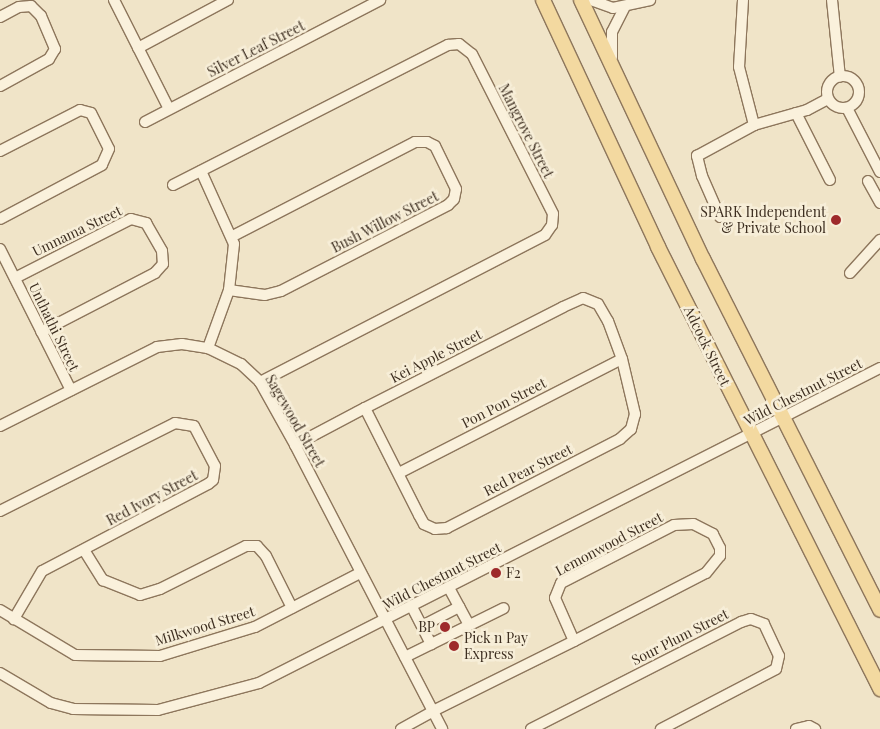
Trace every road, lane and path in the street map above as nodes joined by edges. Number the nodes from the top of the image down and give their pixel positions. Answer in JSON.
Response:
{"nodes":[{"id":1,"x":114,"y":0,"type":"edge"},
{"id":2,"x":228,"y":0,"type":"edge"},
{"id":3,"x":380,"y":0,"type":"edge"},
{"id":4,"x":543,"y":0,"type":"edge"},
{"id":5,"x":581,"y":0,"type":"edge"},
{"id":6,"x":591,"y":0,"type":"edge"},
{"id":7,"x":650,"y":0,"type":"edge"},
{"id":8,"x":743,"y":0,"type":"edge"},
{"id":9,"x":832,"y":0,"type":"edge"},
{"id":10,"x":625,"y":7,"type":"junction"},
{"id":11,"x":0,"y":17,"type":"edge"},
{"id":12,"x":138,"y":48,"type":"junction"},
{"id":13,"x":613,"y":72,"type":"junction"},
{"id":14,"x":840,"y":77,"type":"junction"},
{"id":15,"x":0,"y":86,"type":"edge"},
{"id":16,"x":828,"y":99,"type":"junction"},
{"id":17,"x":847,"y":108,"type":"junction"},
{"id":18,"x":169,"y":109,"type":"junction"},
{"id":19,"x":796,"y":113,"type":"junction"},
{"id":20,"x":145,"y":122,"type":"dead end"},
{"id":21,"x":754,"y":125,"type":"junction"},
{"id":22,"x":0,"y":150,"type":"edge"},
{"id":23,"x":201,"y":171,"type":"junction"},
{"id":24,"x":880,"y":172,"type":"edge"},
{"id":25,"x":830,"y":180,"type":"dead end"},
{"id":26,"x":868,"y":182,"type":"dead end"},
{"id":27,"x":174,"y":186,"type":"dead end"},
{"id":28,"x":880,"y":203,"type":"edge"},
{"id":29,"x":720,"y":217,"type":"dead end"},
{"id":30,"x":0,"y":220,"type":"edge"},
{"id":31,"x":233,"y":236,"type":"junction"},
{"id":32,"x":880,"y":240,"type":"edge"},
{"id":33,"x":0,"y":250,"type":"edge"},
{"id":34,"x":850,"y":273,"type":"dead end"},
{"id":35,"x":14,"y":278,"type":"junction"},
{"id":36,"x":229,"y":290,"type":"junction"},
{"id":37,"x":592,"y":299,"type":"joint"},
{"id":38,"x":41,"y":332,"type":"junction"},
{"id":39,"x":208,"y":348,"type":"junction"},
{"id":40,"x":622,"y":358,"type":"junction"},
{"id":41,"x":880,"y":368,"type":"edge"},
{"id":42,"x":260,"y":382,"type":"junction"},
{"id":43,"x":71,"y":390,"type":"junction"},
{"id":44,"x":366,"y":408,"type":"junction"},
{"id":45,"x":783,"y":418,"type":"junction"},
{"id":46,"x":1,"y":423,"type":"edge"},
{"id":47,"x":751,"y":435,"type":"junction"},
{"id":48,"x":296,"y":445,"type":"junction"},
{"id":49,"x":399,"y":473,"type":"junction"},
{"id":50,"x":0,"y":511,"type":"edge"},
{"id":51,"x":84,"y":550,"type":"junction"},
{"id":52,"x":360,"y":574,"type":"junction"},
{"id":53,"x":449,"y":588,"type":"junction"},
{"id":54,"x":412,"y":607,"type":"junction"},
{"id":55,"x":459,"y":607,"type":"junction"},
{"id":56,"x":292,"y":608,"type":"junction"},
{"id":57,"x":504,"y":608,"type":"dead end"},
{"id":58,"x":0,"y":610,"type":"edge"},
{"id":59,"x":880,"y":610,"type":"edge"},
{"id":60,"x":14,"y":618,"type":"junction"},
{"id":61,"x":386,"y":620,"type":"junction"},
{"id":62,"x":422,"y":626,"type":"junction"},
{"id":63,"x":469,"y":626,"type":"junction"},
{"id":64,"x":574,"y":641,"type":"junction"},
{"id":65,"x":431,"y":644,"type":"junction"},
{"id":66,"x":405,"y":657,"type":"junction"},
{"id":67,"x":0,"y":673,"type":"edge"},
{"id":68,"x":880,"y":689,"type":"edge"},
{"id":69,"x":433,"y":711,"type":"junction"},
{"id":70,"x":401,"y":729,"type":"edge"},
{"id":71,"x":442,"y":729,"type":"edge"},
{"id":72,"x":531,"y":729,"type":"edge"},
{"id":73,"x":662,"y":729,"type":"edge"},
{"id":74,"x":796,"y":729,"type":"edge"},
{"id":75,"x":815,"y":729,"type":"edge"}],
"edges":[{"from":1,"to":12,"type":"street"},
{"from":2,"to":12,"type":"street"},
{"from":3,"to":18,"type":"street","name":"Silver Leaf Street"},
{"from":4,"to":47,"type":"main road","name":"Adcock Street"},
{"from":5,"to":13,"type":"main road"},
{"from":6,"to":10,"type":"street"},
{"from":7,"to":10,"type":"street"},
{"from":8,"to":21,"type":"street"},
{"from":9,"to":14,"type":"street"},
{"from":10,"to":13,"type":"street"},
{"from":11,"to":15,"type":"street"},
{"from":12,"to":18,"type":"street"},
{"from":13,"to":45,"type":"main road"},
{"from":14,"to":16,"type":"street"},
{"from":14,"to":17,"type":"street"},
{"from":16,"to":17,"type":"street"},
{"from":16,"to":19,"type":"street"},
{"from":17,"to":24,"type":"street"},
{"from":18,"to":20,"type":"street","name":"Silver Leaf Street"},
{"from":19,"to":21,"type":"street"},
{"from":19,"to":25,"type":"street"},
{"from":21,"to":29,"type":"street"},
{"from":22,"to":30,"type":"street"},
{"from":23,"to":27,"type":"street","name":"Mangrove Street"},
{"from":23,"to":31,"type":"street"},
{"from":23,"to":42,"type":"street","name":"Mangrove Street"},
{"from":26,"to":28,"type":"street"},
{"from":31,"to":36,"type":"street"},
{"from":31,"to":36,"type":"street","name":"Bush Willow Street"},
{"from":32,"to":34,"type":"street"},
{"from":33,"to":35,"type":"street","name":"Unthathi Street"},
{"from":35,"to":38,"type":"street","name":"Unthathi Street"},
{"from":35,"to":38,"type":"street","name":"Umnama Street"},
{"from":36,"to":39,"type":"street"},
{"from":37,"to":40,"type":"street","name":"Red Pear Street"},
{"from":37,"to":44,"type":"street","name":"Kei Apple Street"},
{"from":38,"to":43,"type":"street","name":"Unthathi Street"},
{"from":39,"to":42,"type":"street","name":"Sagewood Street"},
{"from":39,"to":43,"type":"street","name":"Sagewood Street"},
{"from":40,"to":49,"type":"street","name":"Pon Pon Street"},
{"from":40,"to":49,"type":"street","name":"Red Pear Street"},
{"from":41,"to":45,"type":"street","name":"Wild Chestnut Street"},
{"from":42,"to":48,"type":"street","name":"Sagewood Street"},
{"from":43,"to":46,"type":"street","name":"Sagewood Street"},
{"from":44,"to":48,"type":"street","name":"Kei Apple Street"},
{"from":44,"to":49,"type":"street","name":"Red Pear Street"},
{"from":45,"to":47,"type":"street","name":"Wild Chestnut Street"},
{"from":45,"to":59,"type":"main road"},
{"from":47,"to":53,"type":"street","name":"Wild Chestnut Street"},
{"from":47,"to":68,"type":"main road","name":"Adcock Street"},
{"from":48,"to":52,"type":"street","name":"Sagewood Street"},
{"from":50,"to":51,"type":"street","name":"Red Ivory Street"},
{"from":51,"to":56,"type":"street"},
{"from":51,"to":60,"type":"street","name":"Red Ivory Street"},
{"from":52,"to":56,"type":"street","name":"Milkwood Street"},
{"from":52,"to":61,"type":"street","name":"Sagewood Street"},
{"from":53,"to":54,"type":"street","name":"Wild Chestnut Street"},
{"from":53,"to":55,"type":"street"},
{"from":54,"to":61,"type":"street","name":"Wild Chestnut Street"},
{"from":54,"to":62,"type":"street"},
{"from":55,"to":62,"type":"street"},
{"from":55,"to":63,"type":"street"},
{"from":56,"to":60,"type":"street","name":"Milkwood Street"},
{"from":57,"to":63,"type":"street"},
{"from":58,"to":60,"type":"street","name":"Milkwood Street"},
{"from":61,"to":66,"type":"street","name":"Sagewood Street"},
{"from":61,"to":67,"type":"street","name":"Wild Chestnut Street"},
{"from":62,"to":65,"type":"street"},
{"from":63,"to":65,"type":"street"},
{"from":64,"to":64,"type":"street","name":"Lemonwood Street"},
{"from":64,"to":69,"type":"street","name":"Lemonwood Street"},
{"from":65,"to":66,"type":"street"},
{"from":66,"to":69,"type":"street","name":"Sagewood Street"},
{"from":69,"to":70,"type":"street","name":"Lemonwood Street"},
{"from":69,"to":71,"type":"street","name":"Sagewood Street"},
{"from":72,"to":73,"type":"street","name":"Sour Plum Street"},
{"from":74,"to":75,"type":"street"}]}
